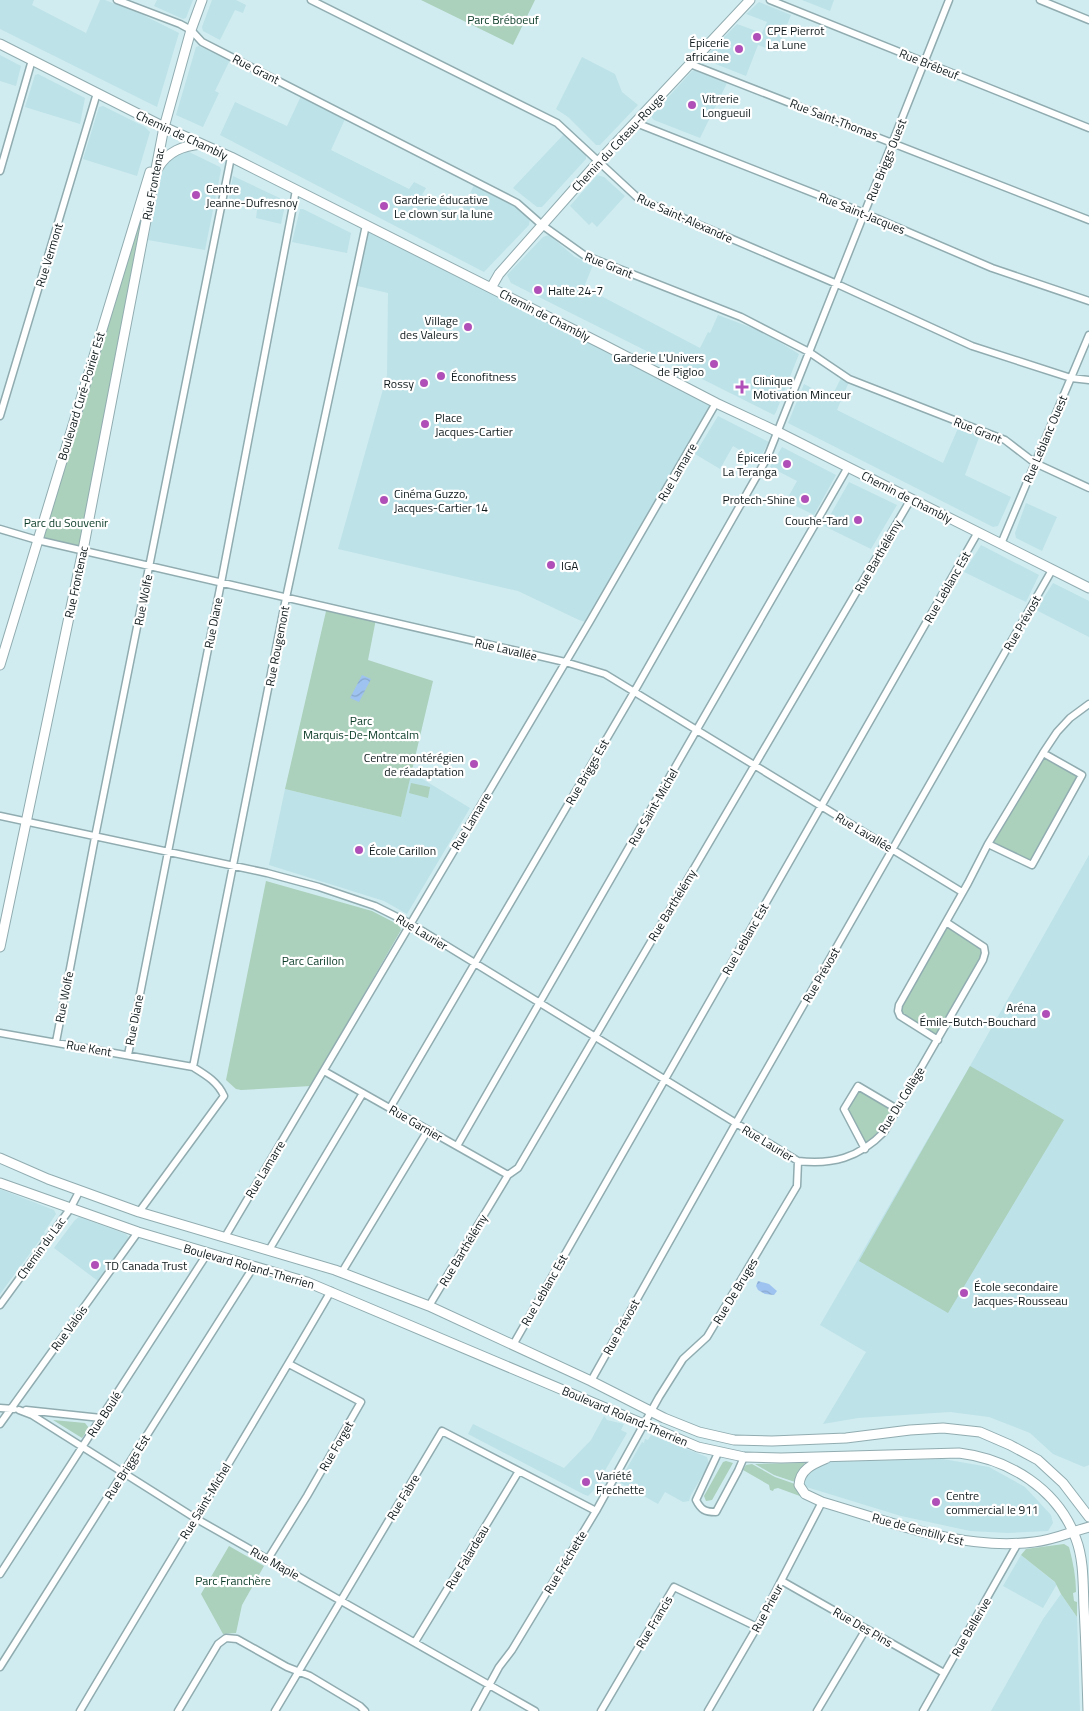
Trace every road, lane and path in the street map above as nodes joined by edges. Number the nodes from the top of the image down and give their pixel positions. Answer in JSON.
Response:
{"nodes":[{"id":1,"x":117,"y":0,"type":"edge"},
{"id":2,"x":202,"y":0,"type":"edge"},
{"id":3,"x":311,"y":0,"type":"edge"},
{"id":4,"x":750,"y":0,"type":"edge"},
{"id":5,"x":770,"y":0,"type":"edge"},
{"id":6,"x":949,"y":0,"type":"edge"},
{"id":7,"x":1040,"y":0,"type":"edge"},
{"id":8,"x":1089,"y":20,"type":"edge"},
{"id":9,"x":191,"y":30,"type":"junction"},
{"id":10,"x":0,"y":44,"type":"edge"},
{"id":11,"x":32,"y":60,"type":"junction"},
{"id":12,"x":925,"y":62,"type":"junction"},
{"id":13,"x":690,"y":64,"type":"junction"},
{"id":14,"x":97,"y":93,"type":"junction"},
{"id":15,"x":636,"y":123,"type":"junction"},
{"id":16,"x":164,"y":127,"type":"junction"},
{"id":17,"x":1089,"y":128,"type":"edge"},
{"id":18,"x":894,"y":143,"type":"junction"},
{"id":19,"x":201,"y":144,"type":"junction"},
{"id":20,"x":231,"y":157,"type":"junction"},
{"id":21,"x":598,"y":162,"type":"junction"},
{"id":22,"x":0,"y":171,"type":"edge"},
{"id":23,"x":155,"y":172,"type":"junction"},
{"id":24,"x":296,"y":190,"type":"junction"},
{"id":25,"x":864,"y":213,"type":"junction"},
{"id":26,"x":1089,"y":220,"type":"edge"},
{"id":27,"x":366,"y":225,"type":"junction"},
{"id":28,"x":542,"y":225,"type":"junction"},
{"id":29,"x":837,"y":284,"type":"junction"},
{"id":30,"x":490,"y":288,"type":"junction"},
{"id":31,"x":1089,"y":301,"type":"edge"},
{"id":32,"x":1089,"y":335,"type":"edge"},
{"id":33,"x":809,"y":352,"type":"junction"},
{"id":34,"x":1071,"y":378,"type":"junction"},
{"id":35,"x":1089,"y":380,"type":"edge"},
{"id":36,"x":716,"y":403,"type":"junction"},
{"id":37,"x":0,"y":416,"type":"edge"},
{"id":38,"x":778,"y":432,"type":"junction"},
{"id":39,"x":1035,"y":463,"type":"junction"},
{"id":40,"x":848,"y":467,"type":"junction"},
{"id":41,"x":1089,"y":488,"type":"edge"},
{"id":42,"x":911,"y":499,"type":"junction"},
{"id":43,"x":0,"y":529,"type":"edge"},
{"id":44,"x":978,"y":532,"type":"junction"},
{"id":45,"x":37,"y":540,"type":"junction"},
{"id":46,"x":1001,"y":544,"type":"junction"},
{"id":47,"x":82,"y":550,"type":"junction"},
{"id":48,"x":150,"y":566,"type":"junction"},
{"id":49,"x":1052,"y":570,"type":"junction"},
{"id":50,"x":221,"y":583,"type":"junction"},
{"id":51,"x":1089,"y":588,"type":"edge"},
{"id":52,"x":286,"y":598,"type":"junction"},
{"id":53,"x":565,"y":662,"type":"junction"},
{"id":54,"x":0,"y":666,"type":"edge"},
{"id":55,"x":634,"y":692,"type":"junction"},
{"id":56,"x":1089,"y":704,"type":"edge"},
{"id":57,"x":697,"y":730,"type":"junction"},
{"id":58,"x":1043,"y":753,"type":"junction"},
{"id":59,"x":755,"y":766,"type":"junction"},
{"id":60,"x":821,"y":806,"type":"junction"},
{"id":61,"x":0,"y":816,"type":"edge"},
{"id":62,"x":25,"y":822,"type":"junction"},
{"id":63,"x":95,"y":837,"type":"junction"},
{"id":64,"x":988,"y":844,"type":"junction"},
{"id":65,"x":893,"y":850,"type":"junction"},
{"id":66,"x":167,"y":852,"type":"junction"},
{"id":67,"x":233,"y":866,"type":"junction"},
{"id":68,"x":962,"y":892,"type":"junction"},
{"id":69,"x":946,"y":922,"type":"junction"},
{"id":70,"x":410,"y":924,"type":"junction"},
{"id":71,"x":0,"y":947,"type":"edge"},
{"id":72,"x":474,"y":964,"type":"junction"},
{"id":73,"x":539,"y":1004,"type":"junction"},
{"id":74,"x":0,"y":1033,"type":"edge"},
{"id":75,"x":594,"y":1037,"type":"junction"},
{"id":76,"x":938,"y":1040,"type":"junction"},
{"id":77,"x":56,"y":1042,"type":"junction"},
{"id":78,"x":128,"y":1055,"type":"junction"},
{"id":79,"x":193,"y":1067,"type":"junction"},
{"id":80,"x":324,"y":1071,"type":"junction"},
{"id":81,"x":665,"y":1080,"type":"junction"},
{"id":82,"x":363,"y":1093,"type":"junction"},
{"id":83,"x":390,"y":1108,"type":"junction"},
{"id":84,"x":897,"y":1109,"type":"junction"},
{"id":85,"x":736,"y":1123,"type":"junction"},
{"id":86,"x":428,"y":1130,"type":"junction"},
{"id":87,"x":457,"y":1146,"type":"junction"},
{"id":88,"x":865,"y":1149,"type":"junction"},
{"id":89,"x":0,"y":1158,"type":"edge"},
{"id":90,"x":798,"y":1161,"type":"junction"},
{"id":91,"x":508,"y":1175,"type":"junction"},
{"id":92,"x":0,"y":1184,"type":"edge"},
{"id":93,"x":80,"y":1190,"type":"junction"},
{"id":94,"x":70,"y":1209,"type":"junction"},
{"id":95,"x":139,"y":1212,"type":"junction"},
{"id":96,"x":138,"y":1232,"type":"junction"},
{"id":97,"x":225,"y":1237,"type":"junction"},
{"id":98,"x":269,"y":1250,"type":"junction"},
{"id":99,"x":207,"y":1254,"type":"junction"},
{"id":100,"x":254,"y":1266,"type":"junction"},
{"id":101,"x":342,"y":1272,"type":"junction"},
{"id":102,"x":331,"y":1292,"type":"junction"},
{"id":103,"x":0,"y":1305,"type":"edge"},
{"id":104,"x":429,"y":1306,"type":"junction"},
{"id":105,"x":513,"y":1345,"type":"junction"},
{"id":106,"x":289,"y":1364,"type":"junction"},
{"id":107,"x":591,"y":1380,"type":"junction"},
{"id":108,"x":0,"y":1408,"type":"edge"},
{"id":109,"x":11,"y":1409,"type":"junction"},
{"id":110,"x":19,"y":1410,"type":"junction"},
{"id":111,"x":652,"y":1411,"type":"junction"},
{"id":112,"x":102,"y":1418,"type":"junction"},
{"id":113,"x":0,"y":1424,"type":"edge"},
{"id":114,"x":644,"y":1425,"type":"junction"},
{"id":115,"x":82,"y":1447,"type":"junction"},
{"id":116,"x":718,"y":1453,"type":"junction"},
{"id":117,"x":834,"y":1455,"type":"junction"},
{"id":118,"x":744,"y":1457,"type":"junction"},
{"id":119,"x":519,"y":1471,"type":"junction"},
{"id":120,"x":123,"y":1472,"type":"junction"},
{"id":121,"x":822,"y":1502,"type":"junction"},
{"id":122,"x":596,"y":1512,"type":"junction"},
{"id":123,"x":1088,"y":1513,"type":"edge"},
{"id":124,"x":195,"y":1518,"type":"junction"},
{"id":125,"x":1089,"y":1527,"type":"edge"},
{"id":126,"x":1073,"y":1531,"type":"junction"},
{"id":127,"x":1018,"y":1543,"type":"junction"},
{"id":128,"x":268,"y":1559,"type":"junction"},
{"id":129,"x":0,"y":1574,"type":"edge"},
{"id":130,"x":782,"y":1581,"type":"junction"},
{"id":131,"x":341,"y":1601,"type":"junction"},
{"id":132,"x":757,"y":1627,"type":"junction"},
{"id":133,"x":866,"y":1629,"type":"junction"},
{"id":134,"x":414,"y":1642,"type":"junction"},
{"id":135,"x":0,"y":1667,"type":"edge"},
{"id":136,"x":299,"y":1672,"type":"junction"},
{"id":137,"x":944,"y":1673,"type":"junction"},
{"id":138,"x":489,"y":1685,"type":"junction"},
{"id":139,"x":80,"y":1711,"type":"edge"},
{"id":140,"x":178,"y":1711,"type":"edge"},
{"id":141,"x":275,"y":1711,"type":"edge"},
{"id":142,"x":365,"y":1711,"type":"edge"},
{"id":143,"x":475,"y":1711,"type":"edge"},
{"id":144,"x":535,"y":1711,"type":"edge"},
{"id":145,"x":601,"y":1711,"type":"edge"},
{"id":146,"x":708,"y":1711,"type":"edge"},
{"id":147,"x":818,"y":1711,"type":"edge"},
{"id":148,"x":923,"y":1711,"type":"edge"},
{"id":149,"x":1088,"y":1711,"type":"edge"}],
"edges":[{"from":1,"to":9,"type":"street","name":"Rue Grant"},
{"from":2,"to":9,"type":"main road"},
{"from":3,"to":21,"type":"street","name":"Rue Saint-Alexandre"},
{"from":4,"to":13,"type":"main road","name":"Chemin du Coteau-Rouge"},
{"from":5,"to":12,"type":"street","name":"Rue Brébeuf"},
{"from":6,"to":12,"type":"street","name":"Rue Briggs Ouest"},
{"from":7,"to":8,"type":"street"},
{"from":9,"to":16,"type":"main road"},
{"from":9,"to":28,"type":"street","name":"Rue Grant"},
{"from":10,"to":11,"type":"main road","name":"Chemin de Chambly"},
{"from":11,"to":14,"type":"main road","name":"Chemin de Chambly"},
{"from":11,"to":22,"type":"street"},
{"from":12,"to":17,"type":"street","name":"Rue Brébeuf"},
{"from":12,"to":18,"type":"street","name":"Rue Briggs Ouest"},
{"from":13,"to":15,"type":"main road","name":"Chemin du Coteau-Rouge"},
{"from":13,"to":18,"type":"street","name":"Rue Saint-Thomas"},
{"from":14,"to":16,"type":"main road","name":"Chemin de Chambly"},
{"from":14,"to":37,"type":"street","name":"Rue Vermont"},
{"from":15,"to":21,"type":"main road","name":"Chemin du Coteau-Rouge"},
{"from":15,"to":25,"type":"street","name":"Rue Saint-Jacques"},
{"from":16,"to":19,"type":"main road","name":"Chemin de Chambly"},
{"from":16,"to":23,"type":"main road","name":"Rue Frontenac"},
{"from":16,"to":45,"type":"main road","name":"Boulevard Curé-Poirier Est"},
{"from":18,"to":25,"type":"street","name":"Rue Briggs Ouest"},
{"from":18,"to":26,"type":"street","name":"Rue Saint-Thomas"},
{"from":19,"to":20,"type":"main road","name":"Chemin de Chambly"},
{"from":19,"to":23,"type":"main road"},
{"from":20,"to":24,"type":"main road","name":"Chemin de Chambly"},
{"from":20,"to":48,"type":"street","name":"Rue Wolfe"},
{"from":21,"to":28,"type":"main road","name":"Chemin du Coteau-Rouge"},
{"from":21,"to":29,"type":"street","name":"Rue Saint-Alexandre"},
{"from":23,"to":47,"type":"main road","name":"Rue Frontenac"},
{"from":24,"to":27,"type":"main road","name":"Chemin de Chambly"},
{"from":24,"to":50,"type":"street","name":"Rue Diane"},
{"from":25,"to":29,"type":"street","name":"Rue Briggs Ouest"},
{"from":25,"to":31,"type":"street","name":"Rue Saint-Jacques"},
{"from":27,"to":30,"type":"main road","name":"Chemin de Chambly"},
{"from":27,"to":52,"type":"street","name":"Rue Rougemont"},
{"from":28,"to":30,"type":"main road","name":"Chemin du Coteau-Rouge"},
{"from":28,"to":33,"type":"street","name":"Rue Grant"},
{"from":29,"to":33,"type":"street","name":"Rue Briggs Ouest"},
{"from":29,"to":34,"type":"street","name":"Rue Saint-Alexandre"},
{"from":30,"to":36,"type":"main road","name":"Chemin de Chambly"},
{"from":32,"to":34,"type":"street","name":"Rue Leblanc Ouest"},
{"from":33,"to":38,"type":"street","name":"Rue Briggs Ouest"},
{"from":33,"to":39,"type":"street","name":"Rue Grant"},
{"from":34,"to":35,"type":"street","name":"Rue Saint-Alexandre"},
{"from":34,"to":39,"type":"street","name":"Rue Leblanc Ouest"},
{"from":36,"to":38,"type":"main road","name":"Chemin de Chambly"},
{"from":36,"to":53,"type":"street","name":"Rue Lamarre"},
{"from":38,"to":40,"type":"main road","name":"Chemin de Chambly"},
{"from":38,"to":55,"type":"street","name":"Rue Briggs Est"},
{"from":39,"to":41,"type":"street","name":"Rue Grant"},
{"from":39,"to":46,"type":"street","name":"Rue Leblanc Ouest"},
{"from":40,"to":42,"type":"main road","name":"Chemin de Chambly"},
{"from":40,"to":57,"type":"street","name":"Rue Saint-Michel"},
{"from":42,"to":44,"type":"main road","name":"Chemin de Chambly"},
{"from":42,"to":59,"type":"street","name":"Rue Barthélémy"},
{"from":43,"to":45,"type":"street","name":"Rue Lavallée"},
{"from":44,"to":46,"type":"main road","name":"Chemin de Chambly"},
{"from":44,"to":60,"type":"street","name":"Rue Leblanc Est"},
{"from":45,"to":47,"type":"street","name":"Rue Lavallée"},
{"from":45,"to":54,"type":"main road","name":"Boulevard Curé-Poirier Est"},
{"from":46,"to":49,"type":"main road","name":"Chemin de Chambly"},
{"from":47,"to":48,"type":"street","name":"Rue Lavallée"},
{"from":47,"to":62,"type":"main road","name":"Rue Frontenac"},
{"from":48,"to":50,"type":"street","name":"Rue Lavallée"},
{"from":48,"to":63,"type":"street","name":"Rue Wolfe"},
{"from":49,"to":51,"type":"main road","name":"Chemin de Chambly"},
{"from":49,"to":65,"type":"street","name":"Rue Prévost"},
{"from":50,"to":52,"type":"street","name":"Rue Lavallée"},
{"from":50,"to":66,"type":"street","name":"Rue Diane"},
{"from":52,"to":53,"type":"street","name":"Rue Lavallée"},
{"from":52,"to":67,"type":"street","name":"Rue Rougemont"},
{"from":53,"to":55,"type":"street","name":"Rue Lavallée"},
{"from":53,"to":70,"type":"street","name":"Rue Lamarre"},
{"from":55,"to":57,"type":"street","name":"Rue Lavallée"},
{"from":55,"to":72,"type":"street","name":"Rue Briggs Est"},
{"from":56,"to":58,"type":"street"},
{"from":57,"to":59,"type":"street","name":"Rue Lavallée"},
{"from":57,"to":73,"type":"street","name":"Rue Saint-Michel"},
{"from":58,"to":64,"type":"street"},
{"from":58,"to":64,"type":"street"},
{"from":59,"to":60,"type":"street","name":"Rue Lavallée"},
{"from":59,"to":75,"type":"street","name":"Rue Barthélémy"},
{"from":60,"to":65,"type":"street","name":"Rue Lavallée"},
{"from":60,"to":81,"type":"street","name":"Rue Leblanc Est"},
{"from":61,"to":62,"type":"street","name":"Rue Laurier"},
{"from":62,"to":63,"type":"street","name":"Rue Laurier"},
{"from":62,"to":71,"type":"main road","name":"Rue Frontenac"},
{"from":63,"to":66,"type":"street","name":"Rue Laurier"},
{"from":63,"to":77,"type":"street","name":"Rue Wolfe"},
{"from":64,"to":68,"type":"street"},
{"from":65,"to":68,"type":"street","name":"Rue Lavallée"},
{"from":65,"to":85,"type":"street","name":"Rue Prévost"},
{"from":66,"to":67,"type":"street","name":"Rue Laurier"},
{"from":66,"to":78,"type":"street","name":"Rue Diane"},
{"from":67,"to":70,"type":"street","name":"Rue Laurier"},
{"from":67,"to":79,"type":"street","name":"Rue Rougemont"},
{"from":68,"to":69,"type":"street"},
{"from":69,"to":76,"type":"street","name":"Rue Du Collège"},
{"from":69,"to":76,"type":"street"},
{"from":70,"to":72,"type":"street","name":"Rue Laurier"},
{"from":70,"to":80,"type":"street","name":"Rue Lamarre"},
{"from":72,"to":73,"type":"street","name":"Rue Laurier"},
{"from":72,"to":83,"type":"street","name":"Rue Briggs Est"},
{"from":73,"to":75,"type":"street","name":"Rue Laurier"},
{"from":73,"to":87,"type":"street","name":"Rue Saint-Michel"},
{"from":74,"to":77,"type":"street","name":"Rue Kent"},
{"from":75,"to":81,"type":"street","name":"Rue Laurier"},
{"from":75,"to":91,"type":"street","name":"Rue Barthélémy"},
{"from":76,"to":84,"type":"street","name":"Rue Du Collège"},
{"from":77,"to":78,"type":"street","name":"Rue Kent"},
{"from":78,"to":79,"type":"street","name":"Rue Kent"},
{"from":79,"to":95,"type":"street","name":"Rue Kent"},
{"from":80,"to":82,"type":"street","name":"Rue Garnier"},
{"from":80,"to":97,"type":"street","name":"Rue Lamarre"},
{"from":81,"to":85,"type":"street","name":"Rue Laurier"},
{"from":81,"to":105,"type":"street","name":"Rue Leblanc Est"},
{"from":82,"to":83,"type":"street","name":"Rue Garnier"},
{"from":82,"to":98,"type":"street"},
{"from":83,"to":86,"type":"street","name":"Rue Garnier"},
{"from":84,"to":88,"type":"street","name":"Rue Du Collège"},
{"from":84,"to":88,"type":"street"},
{"from":85,"to":90,"type":"street","name":"Rue Laurier"},
{"from":85,"to":107,"type":"street","name":"Rue Prévost"},
{"from":86,"to":87,"type":"street","name":"Rue Garnier"},
{"from":86,"to":101,"type":"street"},
{"from":87,"to":91,"type":"street","name":"Rue Garnier"},
{"from":88,"to":90,"type":"street","name":"Rue Du Collège"},
{"from":89,"to":93,"type":"main road","name":"Boulevard Roland-Therrien"},
{"from":90,"to":111,"type":"street","name":"Rue De Bruges"},
{"from":91,"to":104,"type":"street","name":"Rue Barthélémy"},
{"from":92,"to":94,"type":"main road","name":"Boulevard Roland-Therrien"},
{"from":93,"to":94,"type":"street","name":"Chemin du Lac"},
{"from":93,"to":95,"type":"main road","name":"Boulevard Roland-Therrien"},
{"from":94,"to":96,"type":"main road","name":"Boulevard Roland-Therrien"},
{"from":94,"to":103,"type":"street","name":"Chemin du Lac"},
{"from":95,"to":97,"type":"main road","name":"Boulevard Roland-Therrien"},
{"from":96,"to":99,"type":"main road","name":"Boulevard Roland-Therrien"},
{"from":96,"to":109,"type":"street","name":"Rue Valois"},
{"from":97,"to":98,"type":"main road","name":"Boulevard Roland-Therrien"},
{"from":98,"to":101,"type":"main road","name":"Boulevard Roland-Therrien"},
{"from":99,"to":100,"type":"main road","name":"Boulevard Roland-Therrien"},
{"from":99,"to":112,"type":"street","name":"Rue Boulé"},
{"from":100,"to":102,"type":"main road","name":"Boulevard Roland-Therrien"},
{"from":100,"to":120,"type":"street","name":"Rue Briggs Est"},
{"from":101,"to":104,"type":"main road","name":"Boulevard Roland-Therrien"},
{"from":102,"to":106,"type":"street","name":"Rue Saint-Michel"},
{"from":102,"to":114,"type":"main road","name":"Boulevard Roland-Therrien"},
{"from":104,"to":105,"type":"main road","name":"Boulevard Roland-Therrien"},
{"from":105,"to":107,"type":"main road","name":"Boulevard Roland-Therrien"},
{"from":106,"to":124,"type":"street","name":"Rue Saint-Michel"},
{"from":106,"to":128,"type":"street","name":"Rue Forget"},
{"from":107,"to":111,"type":"main road","name":"Boulevard Roland-Therrien"},
{"from":108,"to":109,"type":"street","name":"Rue Maple"},
{"from":109,"to":110,"type":"street","name":"Rue Maple"},
{"from":109,"to":113,"type":"street","name":"Rue Valois"},
{"from":110,"to":112,"type":"street","name":"Rue Maple"},
{"from":110,"to":115,"type":"street","name":"Rue Maple"},
{"from":111,"to":114,"type":"street","name":"Rue Fréchette"},
{"from":111,"to":123,"type":"main road","name":"Boulevard Roland-Therrien"},
{"from":112,"to":115,"type":"street","name":"Rue Boulé"},
{"from":114,"to":116,"type":"main road","name":"Boulevard Roland-Therrien"},
{"from":114,"to":122,"type":"street","name":"Rue Fréchette"},
{"from":115,"to":120,"type":"street","name":"Rue Maple"},
{"from":115,"to":129,"type":"street","name":"Rue Boulé"},
{"from":116,"to":118,"type":"main road","name":"Boulevard Roland-Therrien"},
{"from":116,"to":118,"type":"street"},
{"from":117,"to":118,"type":"main road","name":"Boulevard Roland-Therrien"},
{"from":117,"to":121,"type":"main road","name":"Rue de Gentilly Est"},
{"from":117,"to":126,"type":"main road","name":"Boulevard Roland-Therrien"},
{"from":119,"to":122,"type":"street","name":"Rue Fabre"},
{"from":119,"to":131,"type":"street","name":"Rue Fabre"},
{"from":119,"to":134,"type":"street","name":"Rue Falardeau"},
{"from":120,"to":124,"type":"street","name":"Rue Maple"},
{"from":120,"to":135,"type":"street","name":"Rue Briggs Est"},
{"from":121,"to":127,"type":"main road","name":"Rue de Gentilly Est"},
{"from":121,"to":130,"type":"street","name":"Rue Prieur"},
{"from":122,"to":138,"type":"street","name":"Rue Fréchette"},
{"from":123,"to":126,"type":"main road"},
{"from":124,"to":128,"type":"street","name":"Rue Maple"},
{"from":124,"to":139,"type":"street","name":"Rue Saint-Michel"},
{"from":125,"to":126,"type":"main road","name":"Rue de Gentilly Est"},
{"from":126,"to":127,"type":"main road","name":"Rue de Gentilly Est"},
{"from":126,"to":149,"type":"main road","name":"Boulevard Roland-Therrien"},
{"from":127,"to":137,"type":"street","name":"Rue Bellerive"},
{"from":128,"to":131,"type":"street","name":"Rue Maple"},
{"from":130,"to":132,"type":"street","name":"Rue Prieur"},
{"from":130,"to":133,"type":"street","name":"Rue Des Pins"},
{"from":131,"to":134,"type":"street","name":"Rue Maple"},
{"from":131,"to":136,"type":"street","name":"Rue Fabre"},
{"from":132,"to":145,"type":"street","name":"Rue Francis"},
{"from":132,"to":146,"type":"street","name":"Rue Prieur"},
{"from":133,"to":137,"type":"street","name":"Rue Des Pins"},
{"from":133,"to":147,"type":"street"},
{"from":134,"to":138,"type":"street","name":"Rue Maple"},
{"from":136,"to":140,"type":"street"},
{"from":136,"to":141,"type":"street","name":"Rue Fabre"},
{"from":136,"to":142,"type":"street"},
{"from":137,"to":148,"type":"street","name":"Rue Bellerive"},
{"from":138,"to":143,"type":"street","name":"Rue Fréchette"},
{"from":138,"to":144,"type":"street","name":"Rue Maple"}]}
